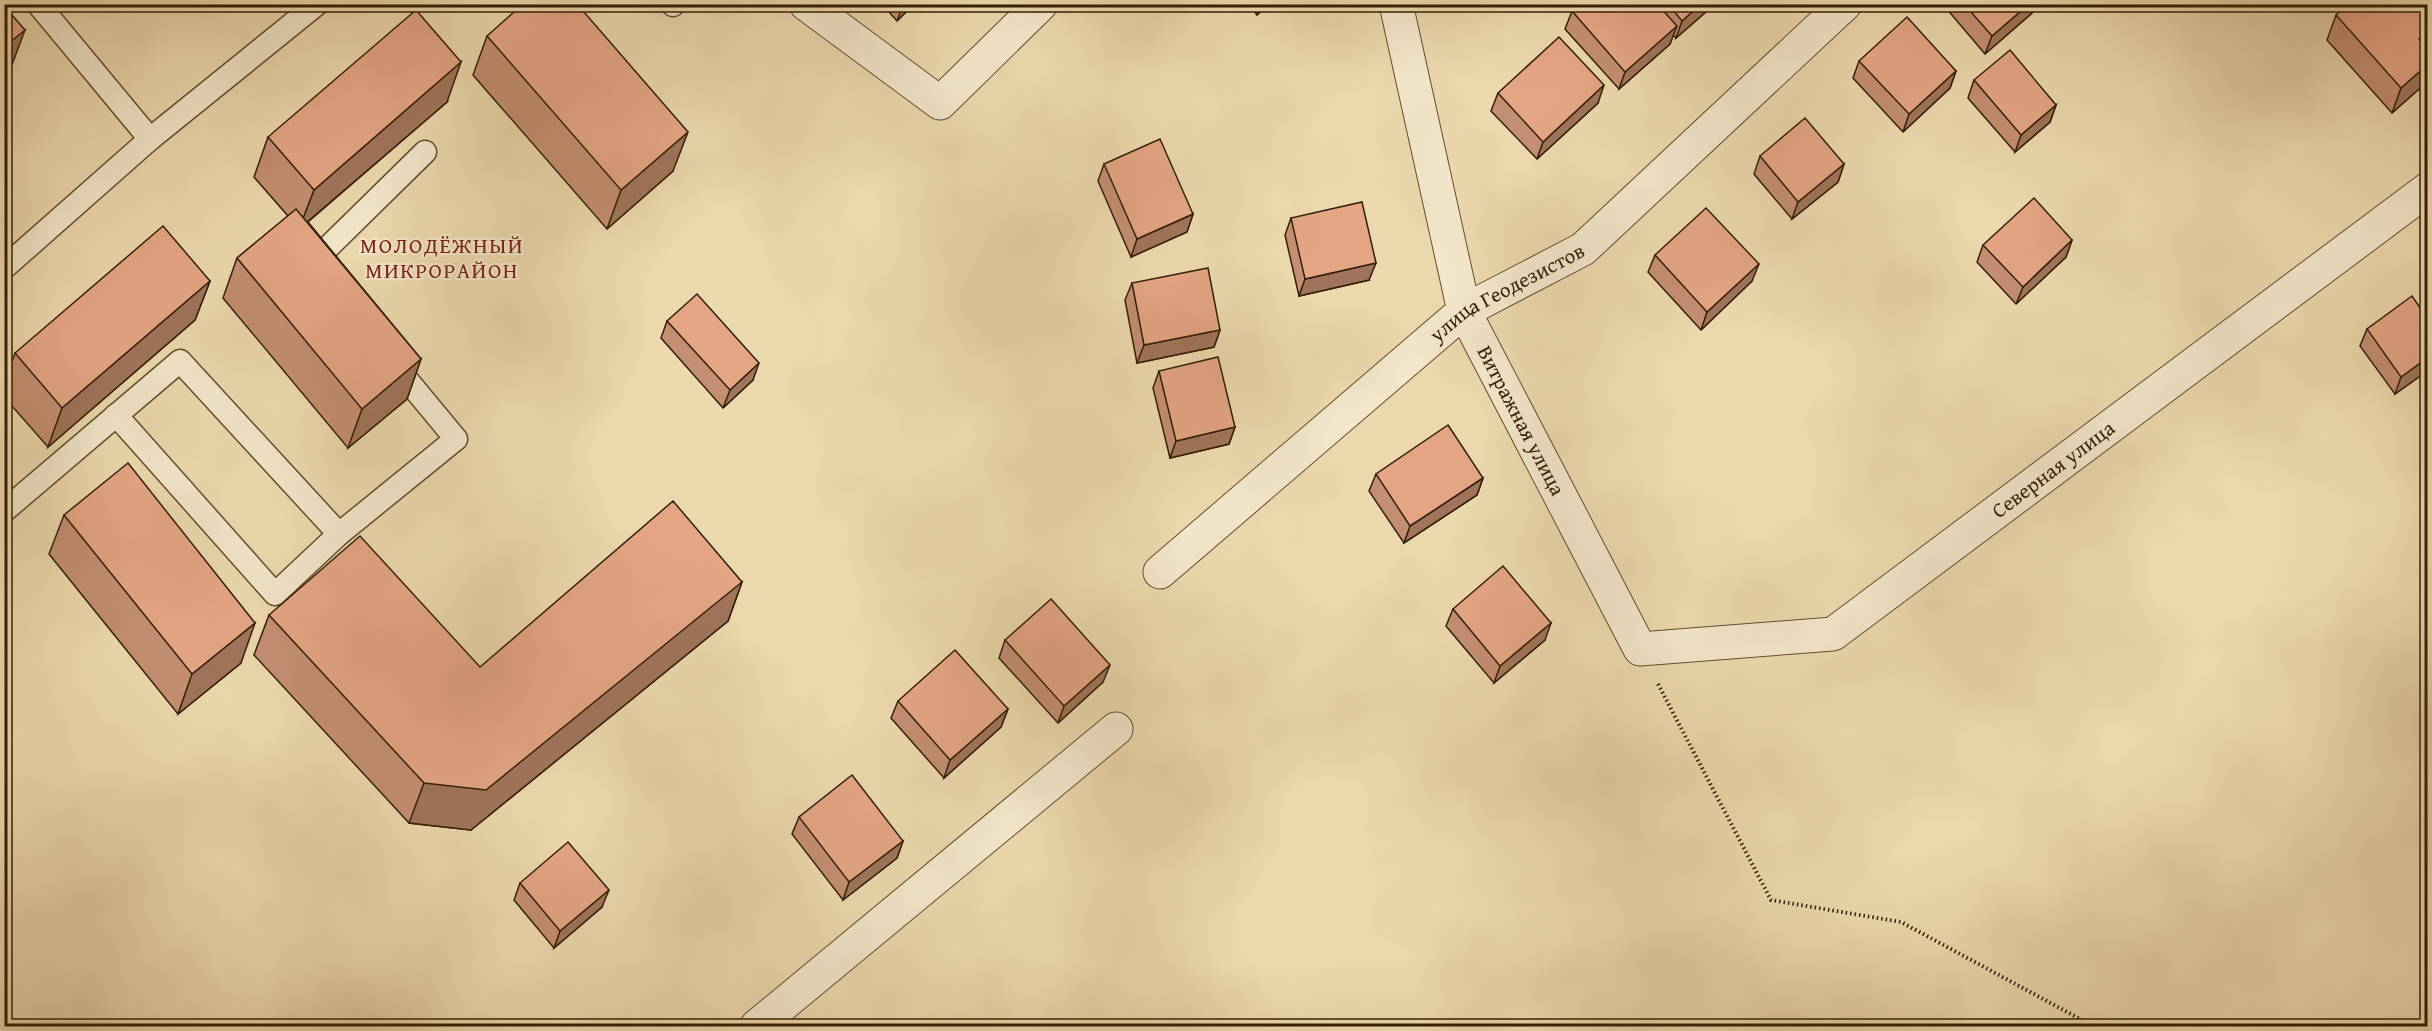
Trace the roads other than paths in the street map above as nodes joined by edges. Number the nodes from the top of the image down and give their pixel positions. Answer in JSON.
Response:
{"nodes":[{"id":1,"x":38,"y":4,"type":"edge"},
{"id":2,"x":317,"y":4,"type":"edge"},
{"id":3,"x":806,"y":4,"type":"edge"},
{"id":4,"x":1041,"y":4,"type":"edge"},
{"id":5,"x":1396,"y":4,"type":"edge"},
{"id":6,"x":1845,"y":4,"type":"edge"},
{"id":7,"x":150,"y":139,"type":"junction"},
{"id":8,"x":425,"y":152,"type":"dead end"},
{"id":9,"x":2427,"y":189,"type":"edge"},
{"id":10,"x":4,"y":268,"type":"edge"},
{"id":11,"x":326,"y":282,"type":"edge"},
{"id":12,"x":1464,"y":311,"type":"junction"},
{"id":13,"x":380,"y":347,"type":"edge"},
{"id":14,"x":116,"y":415,"type":"junction"},
{"id":15,"x":4,"y":511,"type":"edge"},
{"id":16,"x":339,"y":534,"type":"junction"},
{"id":17,"x":1160,"y":572,"type":"dead end"},
{"id":18,"x":1640,"y":649,"type":"joint"},
{"id":19,"x":1116,"y":729,"type":"dead end"},
{"id":20,"x":757,"y":1026,"type":"edge"}],
"edges":[{"from":1,"to":7,"type":"lane"},
{"from":2,"to":7,"type":"lane"},
{"from":3,"to":4,"type":"street"},
{"from":5,"to":12,"type":"street","name":"Витражная улица"},
{"from":6,"to":12,"type":"street","name":"улица Геодезистов"},
{"from":7,"to":10,"type":"lane"},
{"from":8,"to":11,"type":"lane"},
{"from":9,"to":18,"type":"street","name":"Северная улица"},
{"from":12,"to":17,"type":"street","name":"улица Геодезистов"},
{"from":12,"to":18,"type":"street","name":"Витражная улица"},
{"from":13,"to":16,"type":"lane"},
{"from":14,"to":15,"type":"lane"},
{"from":14,"to":16,"type":"lane"},
{"from":14,"to":16,"type":"lane"},
{"from":19,"to":20,"type":"street"}]}
